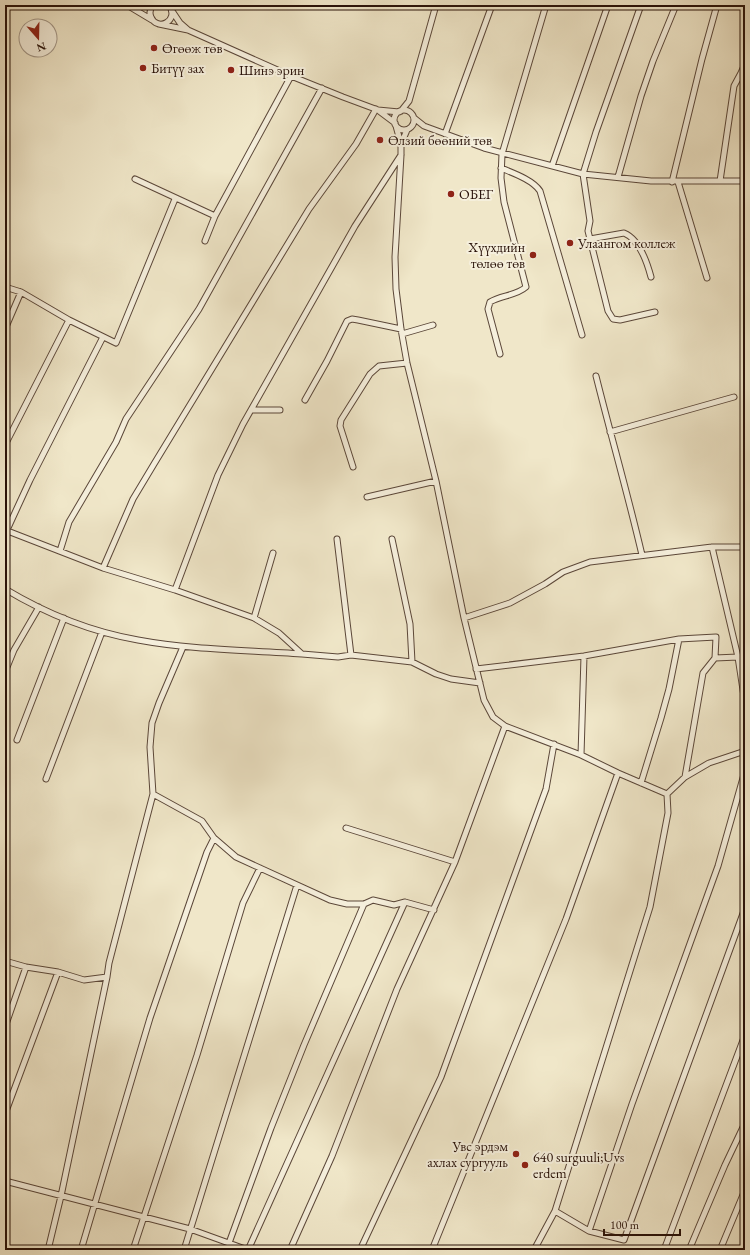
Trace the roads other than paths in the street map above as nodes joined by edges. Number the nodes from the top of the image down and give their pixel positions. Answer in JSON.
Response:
{"nodes":[{"id":1,"x":127,"y":5,"type":"edge"},
{"id":2,"x":136,"y":5,"type":"edge"},
{"id":3,"x":149,"y":5,"type":"edge"},
{"id":4,"x":153,"y":5,"type":"edge"},
{"id":5,"x":436,"y":5,"type":"edge"},
{"id":6,"x":492,"y":5,"type":"edge"},
{"id":7,"x":546,"y":5,"type":"edge"},
{"id":8,"x":608,"y":5,"type":"edge"},
{"id":9,"x":641,"y":5,"type":"edge"},
{"id":10,"x":676,"y":5,"type":"edge"},
{"id":11,"x":717,"y":5,"type":"edge"},
{"id":12,"x":171,"y":7,"type":"edge"},
{"id":13,"x":152,"y":20,"type":"junction"},
{"id":14,"x":159,"y":24,"type":"junction"},
{"id":15,"x":188,"y":30,"type":"junction"},
{"id":16,"x":745,"y":64,"type":"edge"},
{"id":17,"x":291,"y":76,"type":"junction"},
{"id":18,"x":322,"y":88,"type":"junction"},
{"id":19,"x":409,"y":101,"type":"junction"},
{"id":20,"x":377,"y":109,"type":"junction"},
{"id":21,"x":400,"y":111,"type":"junction"},
{"id":22,"x":413,"y":116,"type":"junction"},
{"id":23,"x":395,"y":125,"type":"junction"},
{"id":24,"x":424,"y":126,"type":"junction"},
{"id":25,"x":408,"y":129,"type":"junction"},
{"id":26,"x":444,"y":134,"type":"junction"},
{"id":27,"x":401,"y":144,"type":"junction"},
{"id":28,"x":502,"y":154,"type":"junction"},
{"id":29,"x":401,"y":155,"type":"junction"},
{"id":30,"x":552,"y":166,"type":"junction"},
{"id":31,"x":501,"y":168,"type":"junction"},
{"id":32,"x":584,"y":174,"type":"junction"},
{"id":33,"x":618,"y":177,"type":"junction"},
{"id":34,"x":135,"y":180,"type":"dead end"},
{"id":35,"x":720,"y":181,"type":"junction"},
{"id":36,"x":745,"y":181,"type":"edge"},
{"id":37,"x":675,"y":182,"type":"junction"},
{"id":38,"x":175,"y":198,"type":"junction"},
{"id":39,"x":215,"y":216,"type":"junction"},
{"id":40,"x":590,"y":239,"type":"junction"},
{"id":41,"x":205,"y":241,"type":"dead end"},
{"id":42,"x":651,"y":276,"type":"dead end"},
{"id":43,"x":707,"y":278,"type":"dead end"},
{"id":44,"x":5,"y":287,"type":"edge"},
{"id":45,"x":21,"y":292,"type":"junction"},
{"id":46,"x":655,"y":312,"type":"dead end"},
{"id":47,"x":69,"y":320,"type":"junction"},
{"id":48,"x":433,"y":324,"type":"dead end"},
{"id":49,"x":5,"y":329,"type":"edge"},
{"id":50,"x":401,"y":332,"type":"junction"},
{"id":51,"x":582,"y":335,"type":"dead end"},
{"id":52,"x":103,"y":337,"type":"junction"},
{"id":53,"x":500,"y":354,"type":"dead end"},
{"id":54,"x":407,"y":363,"type":"junction"},
{"id":55,"x":596,"y":376,"type":"dead end"},
{"id":56,"x":734,"y":397,"type":"dead end"},
{"id":57,"x":305,"y":400,"type":"dead end"},
{"id":58,"x":252,"y":410,"type":"junction"},
{"id":59,"x":280,"y":410,"type":"dead end"},
{"id":60,"x":610,"y":432,"type":"junction"},
{"id":61,"x":5,"y":445,"type":"edge"},
{"id":62,"x":353,"y":467,"type":"dead end"},
{"id":63,"x":436,"y":481,"type":"junction"},
{"id":64,"x":367,"y":497,"type":"dead end"},
{"id":65,"x":6,"y":530,"type":"edge"},
{"id":66,"x":337,"y":539,"type":"dead end"},
{"id":67,"x":392,"y":539,"type":"dead end"},
{"id":68,"x":712,"y":547,"type":"junction"},
{"id":69,"x":745,"y":547,"type":"edge"},
{"id":70,"x":60,"y":551,"type":"junction"},
{"id":71,"x":273,"y":553,"type":"dead end"},
{"id":72,"x":642,"y":555,"type":"junction"},
{"id":73,"x":104,"y":568,"type":"junction"},
{"id":74,"x":6,"y":590,"type":"edge"},
{"id":75,"x":175,"y":590,"type":"junction"},
{"id":76,"x":5,"y":597,"type":"edge"},
{"id":77,"x":39,"y":607,"type":"junction"},
{"id":78,"x":64,"y":618,"type":"junction"},
{"id":79,"x":254,"y":618,"type":"junction"},
{"id":80,"x":464,"y":618,"type":"junction"},
{"id":81,"x":102,"y":632,"type":"junction"},
{"id":82,"x":679,"y":638,"type":"junction"},
{"id":83,"x":183,"y":647,"type":"junction"},
{"id":84,"x":302,"y":654,"type":"junction"},
{"id":85,"x":351,"y":655,"type":"junction"},
{"id":86,"x":584,"y":656,"type":"junction"},
{"id":87,"x":738,"y":657,"type":"junction"},
{"id":88,"x":715,"y":658,"type":"junction"},
{"id":89,"x":412,"y":662,"type":"junction"},
{"id":90,"x":476,"y":669,"type":"junction"},
{"id":91,"x":5,"y":672,"type":"edge"},
{"id":92,"x":480,"y":683,"type":"junction"},
{"id":93,"x":745,"y":703,"type":"edge"},
{"id":94,"x":505,"y":726,"type":"junction"},
{"id":95,"x":17,"y":740,"type":"dead end"},
{"id":96,"x":554,"y":744,"type":"junction"},
{"id":97,"x":745,"y":751,"type":"edge"},
{"id":98,"x":581,"y":755,"type":"junction"},
{"id":99,"x":745,"y":772,"type":"edge"},
{"id":100,"x":618,"y":773,"type":"junction"},
{"id":101,"x":686,"y":777,"type":"junction"},
{"id":102,"x":46,"y":779,"type":"dead end"},
{"id":103,"x":642,"y":783,"type":"junction"},
{"id":104,"x":153,"y":794,"type":"junction"},
{"id":105,"x":667,"y":794,"type":"junction"},
{"id":106,"x":346,"y":828,"type":"dead end"},
{"id":107,"x":214,"y":838,"type":"junction"},
{"id":108,"x":455,"y":862,"type":"junction"},
{"id":109,"x":260,"y":868,"type":"junction"},
{"id":110,"x":297,"y":885,"type":"junction"},
{"id":111,"x":405,"y":902,"type":"junction"},
{"id":112,"x":364,"y":904,"type":"junction"},
{"id":113,"x":745,"y":908,"type":"edge"},
{"id":114,"x":434,"y":910,"type":"junction"},
{"id":115,"x":5,"y":961,"type":"edge"},
{"id":116,"x":26,"y":967,"type":"junction"},
{"id":117,"x":58,"y":972,"type":"junction"},
{"id":118,"x":107,"y":977,"type":"junction"},
{"id":119,"x":5,"y":1027,"type":"edge"},
{"id":120,"x":745,"y":1035,"type":"edge"},
{"id":121,"x":5,"y":1114,"type":"edge"},
{"id":122,"x":745,"y":1123,"type":"edge"},
{"id":123,"x":5,"y":1182,"type":"edge"},
{"id":124,"x":745,"y":1190,"type":"edge"},
{"id":125,"x":61,"y":1196,"type":"junction"},
{"id":126,"x":95,"y":1204,"type":"junction"},
{"id":127,"x":555,"y":1211,"type":"junction"},
{"id":128,"x":144,"y":1217,"type":"junction"},
{"id":129,"x":190,"y":1229,"type":"junction"},
{"id":130,"x":589,"y":1231,"type":"junction"},
{"id":131,"x":229,"y":1243,"type":"junction"},
{"id":132,"x":48,"y":1250,"type":"edge"},
{"id":133,"x":81,"y":1250,"type":"edge"},
{"id":134,"x":133,"y":1250,"type":"edge"},
{"id":135,"x":184,"y":1250,"type":"edge"},
{"id":136,"x":248,"y":1250,"type":"edge"},
{"id":137,"x":290,"y":1250,"type":"edge"},
{"id":138,"x":360,"y":1250,"type":"edge"},
{"id":139,"x":432,"y":1250,"type":"edge"},
{"id":140,"x":534,"y":1250,"type":"edge"},
{"id":141,"x":664,"y":1250,"type":"edge"},
{"id":142,"x":689,"y":1250,"type":"edge"},
{"id":143,"x":720,"y":1250,"type":"edge"}],
"edges":[{"from":1,"to":13,"type":"street"},
{"from":2,"to":3,"type":"street"},
{"from":4,"to":13,"type":"street"},
{"from":5,"to":19,"type":"street"},
{"from":6,"to":26,"type":"street"},
{"from":7,"to":28,"type":"street"},
{"from":8,"to":30,"type":"street"},
{"from":9,"to":32,"type":"street"},
{"from":10,"to":33,"type":"street"},
{"from":11,"to":37,"type":"street"},
{"from":12,"to":14,"type":"street"},
{"from":12,"to":15,"type":"street"},
{"from":13,"to":14,"type":"street"},
{"from":14,"to":15,"type":"street"},
{"from":15,"to":17,"type":"street"},
{"from":16,"to":35,"type":"street"},
{"from":17,"to":18,"type":"street"},
{"from":17,"to":39,"type":"street"},
{"from":18,"to":20,"type":"street"},
{"from":18,"to":70,"type":"street"},
{"from":19,"to":21,"type":"street"},
{"from":19,"to":22,"type":"street"},
{"from":20,"to":21,"type":"street"},
{"from":20,"to":23,"type":"street"},
{"from":20,"to":73,"type":"street"},
{"from":21,"to":22,"type":"street"},
{"from":21,"to":23,"type":"street"},
{"from":22,"to":24,"type":"street"},
{"from":22,"to":25,"type":"street"},
{"from":23,"to":25,"type":"street"},
{"from":23,"to":27,"type":"street"},
{"from":24,"to":25,"type":"street"},
{"from":24,"to":26,"type":"street"},
{"from":25,"to":27,"type":"street"},
{"from":26,"to":28,"type":"street"},
{"from":27,"to":29,"type":"street"},
{"from":28,"to":30,"type":"street"},
{"from":28,"to":31,"type":"street"},
{"from":29,"to":50,"type":"street"},
{"from":29,"to":58,"type":"street"},
{"from":30,"to":32,"type":"street"},
{"from":31,"to":51,"type":"street"},
{"from":31,"to":53,"type":"street"},
{"from":32,"to":33,"type":"street"},
{"from":32,"to":40,"type":"street"},
{"from":33,"to":37,"type":"street"},
{"from":34,"to":38,"type":"street"},
{"from":35,"to":36,"type":"street"},
{"from":35,"to":37,"type":"street"},
{"from":37,"to":43,"type":"street"},
{"from":38,"to":39,"type":"street"},
{"from":38,"to":52,"type":"street"},
{"from":39,"to":41,"type":"street"},
{"from":40,"to":42,"type":"street"},
{"from":40,"to":46,"type":"street"},
{"from":44,"to":45,"type":"street"},
{"from":45,"to":47,"type":"street"},
{"from":45,"to":49,"type":"street"},
{"from":47,"to":52,"type":"street"},
{"from":47,"to":61,"type":"street"},
{"from":48,"to":50,"type":"street"},
{"from":50,"to":54,"type":"street"},
{"from":50,"to":57,"type":"street"},
{"from":52,"to":65,"type":"street"},
{"from":54,"to":62,"type":"street"},
{"from":54,"to":63,"type":"street"},
{"from":55,"to":60,"type":"street"},
{"from":56,"to":60,"type":"street"},
{"from":58,"to":59,"type":"street"},
{"from":58,"to":75,"type":"street"},
{"from":60,"to":72,"type":"street"},
{"from":63,"to":64,"type":"street"},
{"from":63,"to":80,"type":"street"},
{"from":65,"to":70,"type":"street"},
{"from":66,"to":85,"type":"street"},
{"from":67,"to":89,"type":"street"},
{"from":68,"to":69,"type":"street"},
{"from":68,"to":72,"type":"street"},
{"from":68,"to":87,"type":"street"},
{"from":70,"to":73,"type":"street"},
{"from":71,"to":79,"type":"street"},
{"from":72,"to":80,"type":"street"},
{"from":73,"to":75,"type":"street"},
{"from":74,"to":76,"type":"street"},
{"from":74,"to":77,"type":"street"},
{"from":75,"to":79,"type":"street"},
{"from":77,"to":78,"type":"street"},
{"from":77,"to":91,"type":"street"},
{"from":78,"to":81,"type":"street"},
{"from":78,"to":95,"type":"street"},
{"from":79,"to":84,"type":"street"},
{"from":80,"to":90,"type":"street"},
{"from":81,"to":83,"type":"street"},
{"from":81,"to":102,"type":"street"},
{"from":82,"to":86,"type":"street"},
{"from":82,"to":88,"type":"street"},
{"from":82,"to":103,"type":"street"},
{"from":83,"to":84,"type":"street"},
{"from":83,"to":104,"type":"street"},
{"from":84,"to":85,"type":"street"},
{"from":85,"to":89,"type":"street"},
{"from":86,"to":90,"type":"street"},
{"from":86,"to":98,"type":"street"},
{"from":87,"to":88,"type":"street"},
{"from":87,"to":93,"type":"street"},
{"from":88,"to":101,"type":"street"},
{"from":89,"to":92,"type":"street"},
{"from":90,"to":92,"type":"street"},
{"from":92,"to":94,"type":"street"},
{"from":94,"to":96,"type":"street"},
{"from":94,"to":108,"type":"street"},
{"from":96,"to":98,"type":"street"},
{"from":96,"to":138,"type":"street"},
{"from":97,"to":101,"type":"street"},
{"from":98,"to":100,"type":"street"},
{"from":99,"to":130,"type":"street"},
{"from":100,"to":103,"type":"street"},
{"from":100,"to":139,"type":"street"},
{"from":101,"to":105,"type":"street"},
{"from":103,"to":105,"type":"street"},
{"from":104,"to":107,"type":"street"},
{"from":104,"to":118,"type":"street"},
{"from":105,"to":127,"type":"street"},
{"from":106,"to":108,"type":"street"},
{"from":107,"to":109,"type":"street"},
{"from":107,"to":126,"type":"street"},
{"from":108,"to":114,"type":"street"},
{"from":109,"to":110,"type":"street"},
{"from":109,"to":128,"type":"street"},
{"from":110,"to":112,"type":"street"},
{"from":110,"to":129,"type":"street"},
{"from":111,"to":112,"type":"street"},
{"from":111,"to":114,"type":"street"},
{"from":111,"to":136,"type":"street"},
{"from":112,"to":131,"type":"street"},
{"from":113,"to":130,"type":"street"},
{"from":114,"to":137,"type":"street"},
{"from":115,"to":116,"type":"street"},
{"from":116,"to":117,"type":"street"},
{"from":116,"to":119,"type":"street"},
{"from":117,"to":118,"type":"street"},
{"from":117,"to":121,"type":"street"},
{"from":118,"to":125,"type":"street"},
{"from":120,"to":141,"type":"street"},
{"from":122,"to":142,"type":"street"},
{"from":123,"to":125,"type":"street"},
{"from":124,"to":143,"type":"street"},
{"from":125,"to":126,"type":"street"},
{"from":125,"to":132,"type":"street"},
{"from":126,"to":128,"type":"street"},
{"from":126,"to":133,"type":"street"},
{"from":127,"to":130,"type":"street"},
{"from":127,"to":140,"type":"street"},
{"from":128,"to":129,"type":"street"},
{"from":128,"to":134,"type":"street"},
{"from":129,"to":131,"type":"street"},
{"from":129,"to":135,"type":"street"},
{"from":131,"to":136,"type":"street"}]}
